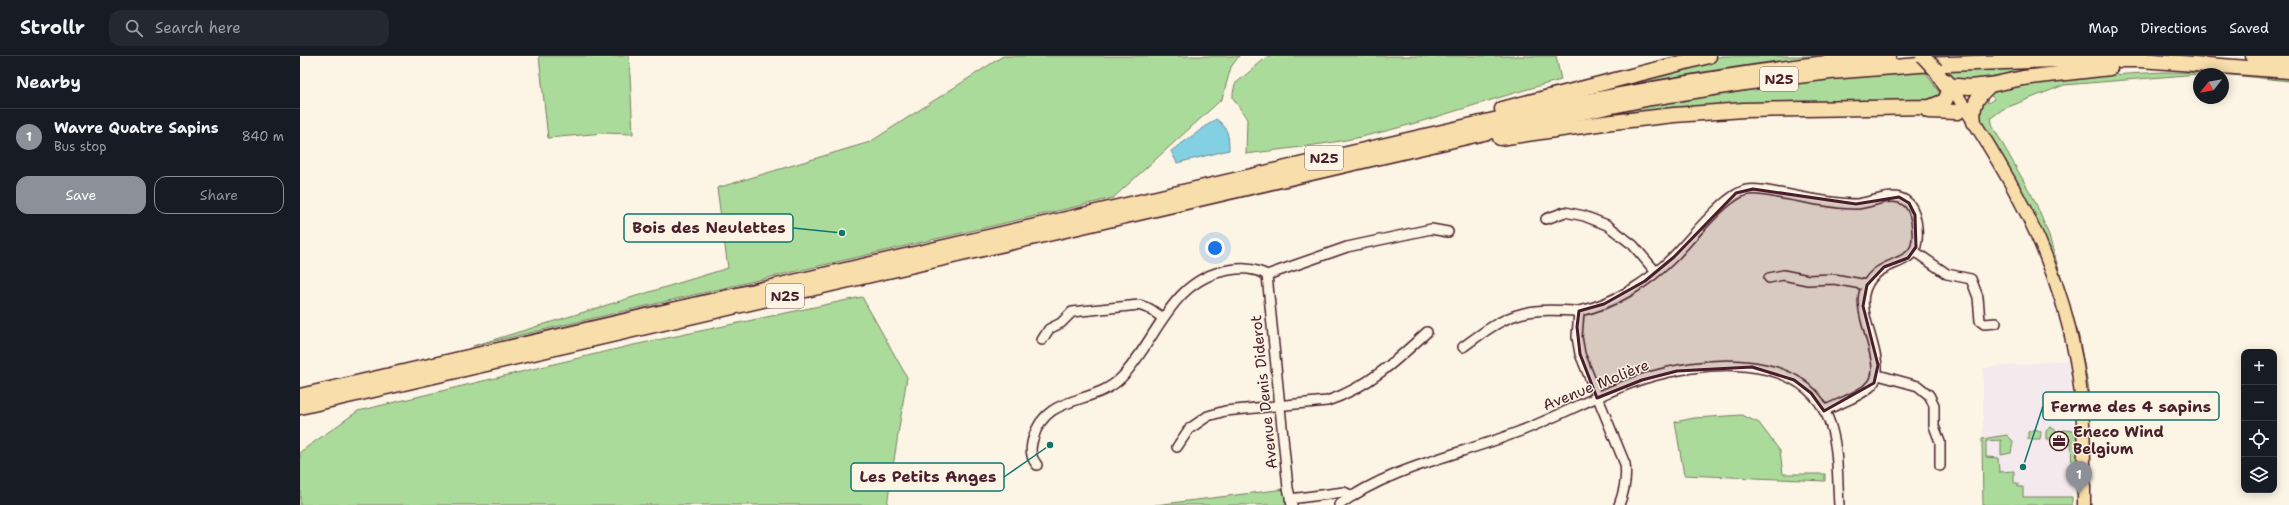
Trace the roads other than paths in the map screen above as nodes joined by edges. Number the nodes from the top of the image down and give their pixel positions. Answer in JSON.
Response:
{"nodes":[{"id":1,"x":1709,"y":56,"type":"edge"},
{"id":2,"x":1889,"y":56,"type":"edge"},
{"id":3,"x":1923,"y":56,"type":"edge"},
{"id":4,"x":2254,"y":56,"type":"edge"},
{"id":5,"x":2140,"y":60,"type":"junction"},
{"id":6,"x":2289,"y":60,"type":"edge"},
{"id":7,"x":2289,"y":71,"type":"edge"},
{"id":8,"x":1990,"y":85,"type":"junction"},
{"id":9,"x":1949,"y":90,"type":"junction"},
{"id":10,"x":1908,"y":108,"type":"junction"},
{"id":11,"x":1958,"y":112,"type":"junction"},
{"id":12,"x":1974,"y":122,"type":"junction"},
{"id":13,"x":1425,"y":141,"type":"junction"},
{"id":14,"x":2000,"y":165,"type":"junction"},
{"id":15,"x":1546,"y":218,"type":"dead end"},
{"id":16,"x":1448,"y":232,"type":"dead end"},
{"id":17,"x":1914,"y":250,"type":"junction"},
{"id":18,"x":1656,"y":272,"type":"junction"},
{"id":19,"x":1267,"y":275,"type":"junction"},
{"id":20,"x":1769,"y":278,"type":"dead end"},
{"id":21,"x":1867,"y":285,"type":"junction"},
{"id":22,"x":1579,"y":311,"type":"junction"},
{"id":23,"x":1163,"y":318,"type":"junction"},
{"id":24,"x":1996,"y":323,"type":"dead end"},
{"id":25,"x":1427,"y":332,"type":"dead end"},
{"id":26,"x":1042,"y":340,"type":"dead end"},
{"id":27,"x":1463,"y":347,"type":"dead end"},
{"id":28,"x":1878,"y":376,"type":"junction"},
{"id":29,"x":300,"y":396,"type":"edge"},
{"id":30,"x":1597,"y":398,"type":"junction"},
{"id":31,"x":1280,"y":406,"type":"junction"},
{"id":32,"x":300,"y":407,"type":"edge"},
{"id":33,"x":1824,"y":411,"type":"junction"},
{"id":34,"x":1177,"y":447,"type":"dead end"},
{"id":35,"x":1037,"y":465,"type":"dead end"},
{"id":36,"x":1940,"y":466,"type":"dead end"},
{"id":37,"x":1353,"y":496,"type":"junction"},
{"id":38,"x":1291,"y":502,"type":"edge"},
{"id":39,"x":1339,"y":505,"type":"edge"},
{"id":40,"x":1619,"y":505,"type":"edge"},
{"id":41,"x":1839,"y":505,"type":"edge"},
{"id":42,"x":2084,"y":505,"type":"edge"}],
"edges":[{"from":1,"to":13,"type":"highway"},
{"from":2,"to":13,"type":"highway","number":"N25"},
{"from":3,"to":9,"type":"highway","bridge":true},
{"from":4,"to":6,"type":"highway"},
{"from":5,"to":7,"type":"highway","number":"N25"},
{"from":5,"to":8,"type":"highway"},
{"from":5,"to":13,"type":"highway","number":"N25"},
{"from":8,"to":9,"type":"highway"},
{"from":8,"to":12,"type":"highway"},
{"from":9,"to":10,"type":"highway"},
{"from":9,"to":11,"type":"main road"},
{"from":9,"to":12,"type":"main road"},
{"from":10,"to":11,"type":"highway"},
{"from":10,"to":13,"type":"highway"},
{"from":11,"to":14,"type":"main road"},
{"from":12,"to":14,"type":"main road"},
{"from":13,"to":29,"type":"highway","number":"N25"},
{"from":13,"to":32,"type":"highway","number":"N25"},
{"from":14,"to":42,"type":"main road"},
{"from":15,"to":18,"type":"street"},
{"from":16,"to":19,"type":"street"},
{"from":17,"to":18,"type":"street"},
{"from":17,"to":21,"type":"street"},
{"from":17,"to":24,"type":"street"},
{"from":18,"to":22,"type":"street"},
{"from":19,"to":23,"type":"street"},
{"from":19,"to":31,"type":"street","name":"Avenue Denis Diderot"},
{"from":20,"to":21,"type":"street"},
{"from":21,"to":28,"type":"street"},
{"from":22,"to":27,"type":"street"},
{"from":22,"to":30,"type":"street"},
{"from":23,"to":26,"type":"street"},
{"from":23,"to":35,"type":"street"},
{"from":25,"to":31,"type":"street"},
{"from":28,"to":33,"type":"street"},
{"from":28,"to":36,"type":"street"},
{"from":30,"to":33,"type":"street","name":"Avenue Molière"},
{"from":30,"to":37,"type":"street","name":"Avenue Molière"},
{"from":30,"to":40,"type":"street"},
{"from":31,"to":34,"type":"street"},
{"from":31,"to":38,"type":"street","name":"Avenue Denis Diderot"},
{"from":33,"to":41,"type":"street","name":"Avenue Molière"},
{"from":37,"to":38,"type":"street"},
{"from":37,"to":39,"type":"street","name":"Avenue Molière"}]}
